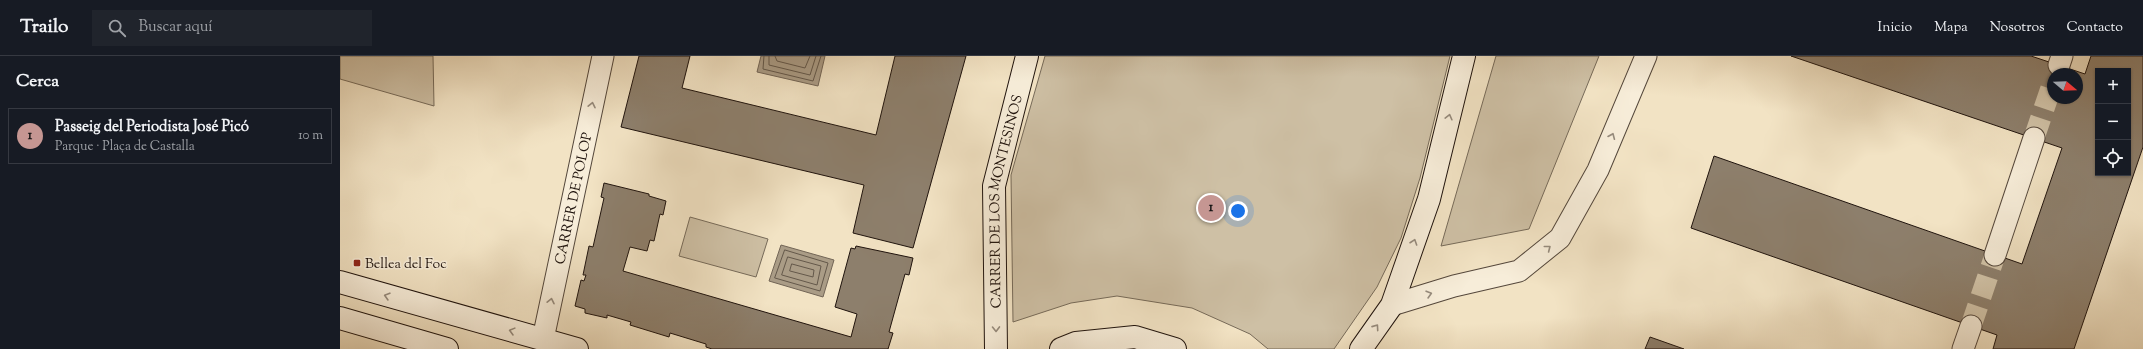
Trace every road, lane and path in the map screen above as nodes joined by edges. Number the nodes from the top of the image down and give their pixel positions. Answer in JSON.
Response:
{"nodes":[{"id":1,"x":603,"y":56,"type":"edge"},
{"id":2,"x":1027,"y":56,"type":"edge"},
{"id":3,"x":1464,"y":56,"type":"edge"},
{"id":4,"x":1646,"y":56,"type":"edge"},
{"id":5,"x":2034,"y":138,"type":"tunnel mouth"},
{"id":6,"x":1995,"y":255,"type":"tunnel mouth"},
{"id":7,"x":340,"y":282,"type":"edge"},
{"id":8,"x":1392,"y":305,"type":"junction"},
{"id":9,"x":340,"y":318,"type":"edge"},
{"id":10,"x":1971,"y":326,"type":"tunnel mouth"},
{"id":11,"x":543,"y":339,"type":"junction"},
{"id":12,"x":417,"y":345,"type":"edge"},
{"id":13,"x":448,"y":349,"type":"edge"},
{"id":14,"x":577,"y":349,"type":"edge"},
{"id":15,"x":996,"y":349,"type":"edge"},
{"id":16,"x":1061,"y":349,"type":"edge"},
{"id":17,"x":1175,"y":349,"type":"edge"},
{"id":18,"x":1361,"y":349,"type":"edge"},
{"id":19,"x":1963,"y":349,"type":"edge"}],
"edges":[{"from":11,"to":1,"type":"street","name":"CARRER DE POLOP","one_way":true},
{"from":2,"to":15,"type":"main road","name":"CARRER DE LOS MONTESINOS","one_way":true},
{"from":8,"to":3,"type":"main road","one_way":true},
{"from":8,"to":4,"type":"street","one_way":true},
{"from":5,"to":6,"type":"street"},
{"from":11,"to":7,"type":"main road","one_way":true},
{"from":18,"to":8,"type":"main road","one_way":true},
{"from":9,"to":12,"type":"main road"},
{"from":10,"to":19,"type":"street"},
{"from":11,"to":14,"type":"main road"},
{"from":12,"to":13,"type":"main road"},
{"from":16,"to":17,"type":"main road"}]}
